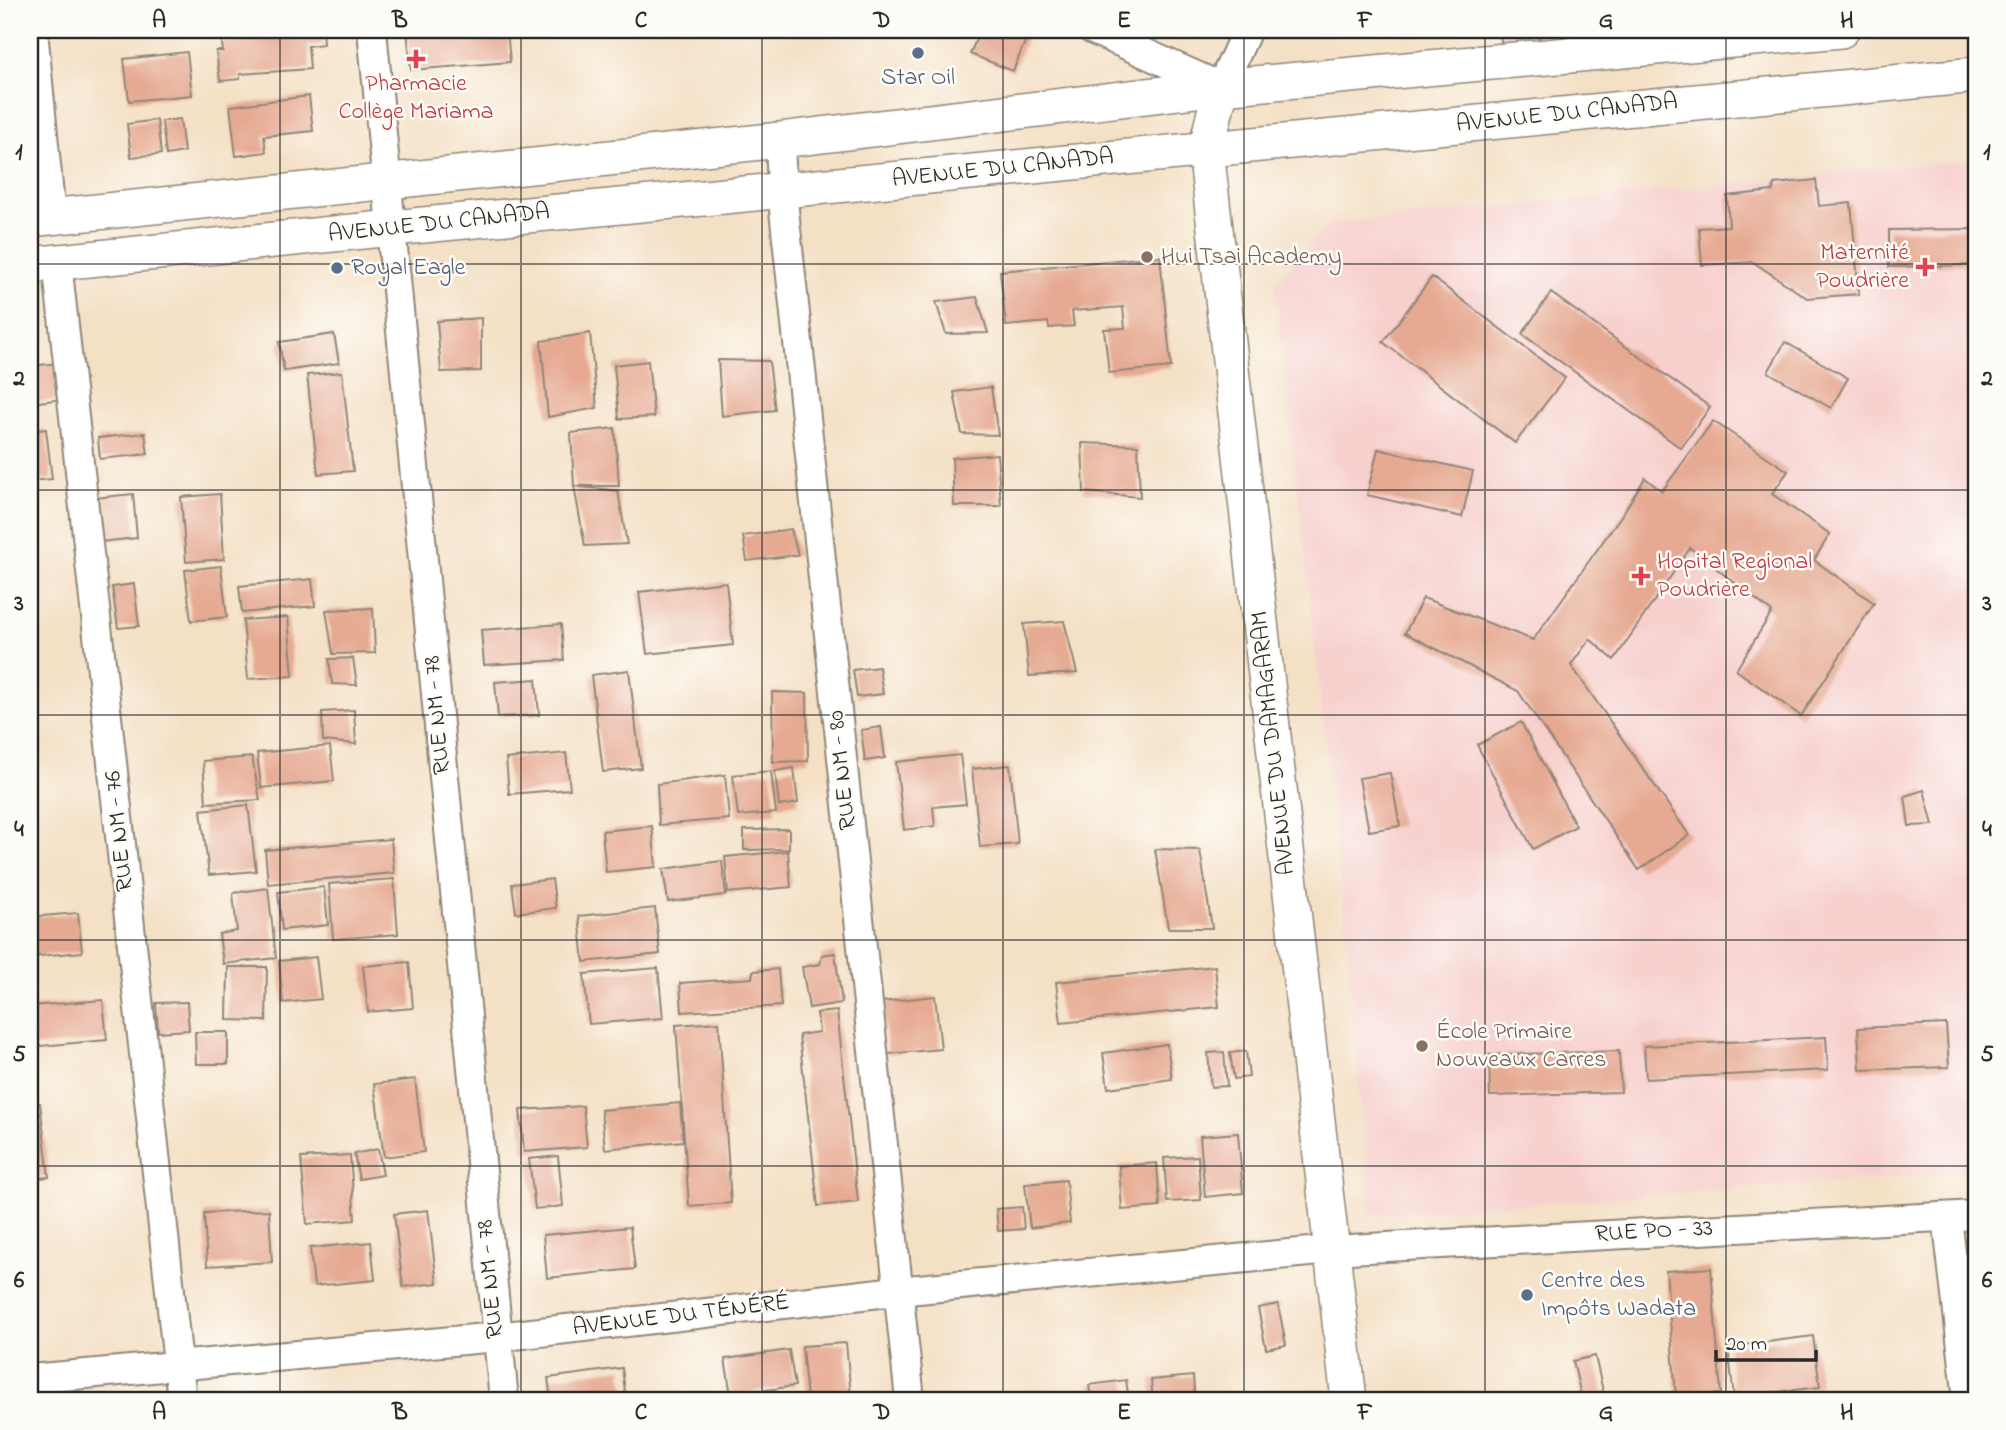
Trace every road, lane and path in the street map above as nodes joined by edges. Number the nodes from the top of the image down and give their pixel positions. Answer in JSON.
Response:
{"nodes":[{"id":1,"x":33,"y":30,"type":"edge"},
{"id":2,"x":372,"y":30,"type":"edge"},
{"id":3,"x":1093,"y":30,"type":"edge"},
{"id":4,"x":1247,"y":30,"type":"edge"},
{"id":5,"x":1841,"y":30,"type":"edge"},
{"id":6,"x":1756,"y":34,"type":"edge"},
{"id":7,"x":1976,"y":75,"type":"edge"},
{"id":8,"x":1221,"y":88,"type":"junction"},
{"id":9,"x":1759,"y":96,"type":"junction"},
{"id":10,"x":780,"y":140,"type":"junction"},
{"id":11,"x":1206,"y":150,"type":"junction"},
{"id":12,"x":386,"y":182,"type":"junction"},
{"id":13,"x":782,"y":191,"type":"junction"},
{"id":14,"x":41,"y":218,"type":"edge"},
{"id":15,"x":392,"y":228,"type":"junction"},
{"id":16,"x":43,"y":264,"type":"edge"},
{"id":17,"x":1976,"y":1215,"type":"edge"},
{"id":18,"x":1947,"y":1217,"type":"junction"},
{"id":19,"x":1331,"y":1250,"type":"junction"},
{"id":20,"x":897,"y":1291,"type":"junction"},
{"id":21,"x":496,"y":1337,"type":"junction"},
{"id":22,"x":178,"y":1365,"type":"junction"},
{"id":23,"x":30,"y":1380,"type":"edge"},
{"id":24,"x":182,"y":1400,"type":"edge"},
{"id":25,"x":504,"y":1400,"type":"edge"},
{"id":26,"x":910,"y":1400,"type":"edge"},
{"id":27,"x":1349,"y":1400,"type":"edge"},
{"id":28,"x":1968,"y":1400,"type":"edge"}],
"edges":[{"from":1,"to":14,"type":"street"},
{"from":2,"to":12,"type":"street","name":"RUE NM - 78"},
{"from":3,"to":8,"type":"street"},
{"from":4,"to":8,"type":"street"},
{"from":5,"to":6,"type":"street","name":"AVENUE DU CANADA"},
{"from":6,"to":8,"type":"street","name":"AVENUE DU CANADA"},
{"from":6,"to":9,"type":"street"},
{"from":7,"to":9,"type":"street","name":"AVENUE DU CANADA"},
{"from":8,"to":10,"type":"street","name":"AVENUE DU CANADA"},
{"from":8,"to":11,"type":"street","name":"AVENUE DU DAMAGARAM"},
{"from":9,"to":11,"type":"street","name":"AVENUE DU CANADA"},
{"from":10,"to":12,"type":"street","name":"AVENUE DU CANADA"},
{"from":10,"to":13,"type":"street","name":"RUE NM - 80"},
{"from":11,"to":13,"type":"street","name":"AVENUE DU CANADA"},
{"from":11,"to":19,"type":"street","name":"AVENUE DU DAMAGARAM"},
{"from":12,"to":14,"type":"street","name":"AVENUE DU CANADA"},
{"from":12,"to":15,"type":"street","name":"RUE NM - 78"},
{"from":13,"to":15,"type":"street","name":"AVENUE DU CANADA"},
{"from":13,"to":20,"type":"street","name":"RUE NM - 80"},
{"from":15,"to":16,"type":"street","name":"AVENUE DU CANADA"},
{"from":15,"to":21,"type":"street","name":"RUE NM - 78"},
{"from":16,"to":22,"type":"street","name":"RUE NM - 76"},
{"from":17,"to":18,"type":"street","name":"RUE PO - 33"},
{"from":18,"to":19,"type":"street","name":"RUE PO - 33"},
{"from":18,"to":28,"type":"street"},
{"from":19,"to":20,"type":"street","name":"AVENUE DU TÉNÉRÉ"},
{"from":19,"to":27,"type":"street","name":"AVENUE DU DAMAGARAM"},
{"from":20,"to":21,"type":"street","name":"AVENUE DU TÉNÉRÉ"},
{"from":20,"to":26,"type":"street","name":"RUE NM - 80"},
{"from":21,"to":22,"type":"street","name":"AVENUE DU TÉNÉRÉ"},
{"from":21,"to":25,"type":"street","name":"RUE NM - 78"},
{"from":22,"to":23,"type":"street","name":"AVENUE DU TÉNÉRÉ"},
{"from":22,"to":24,"type":"street","name":"RUE NM - 76"}]}
